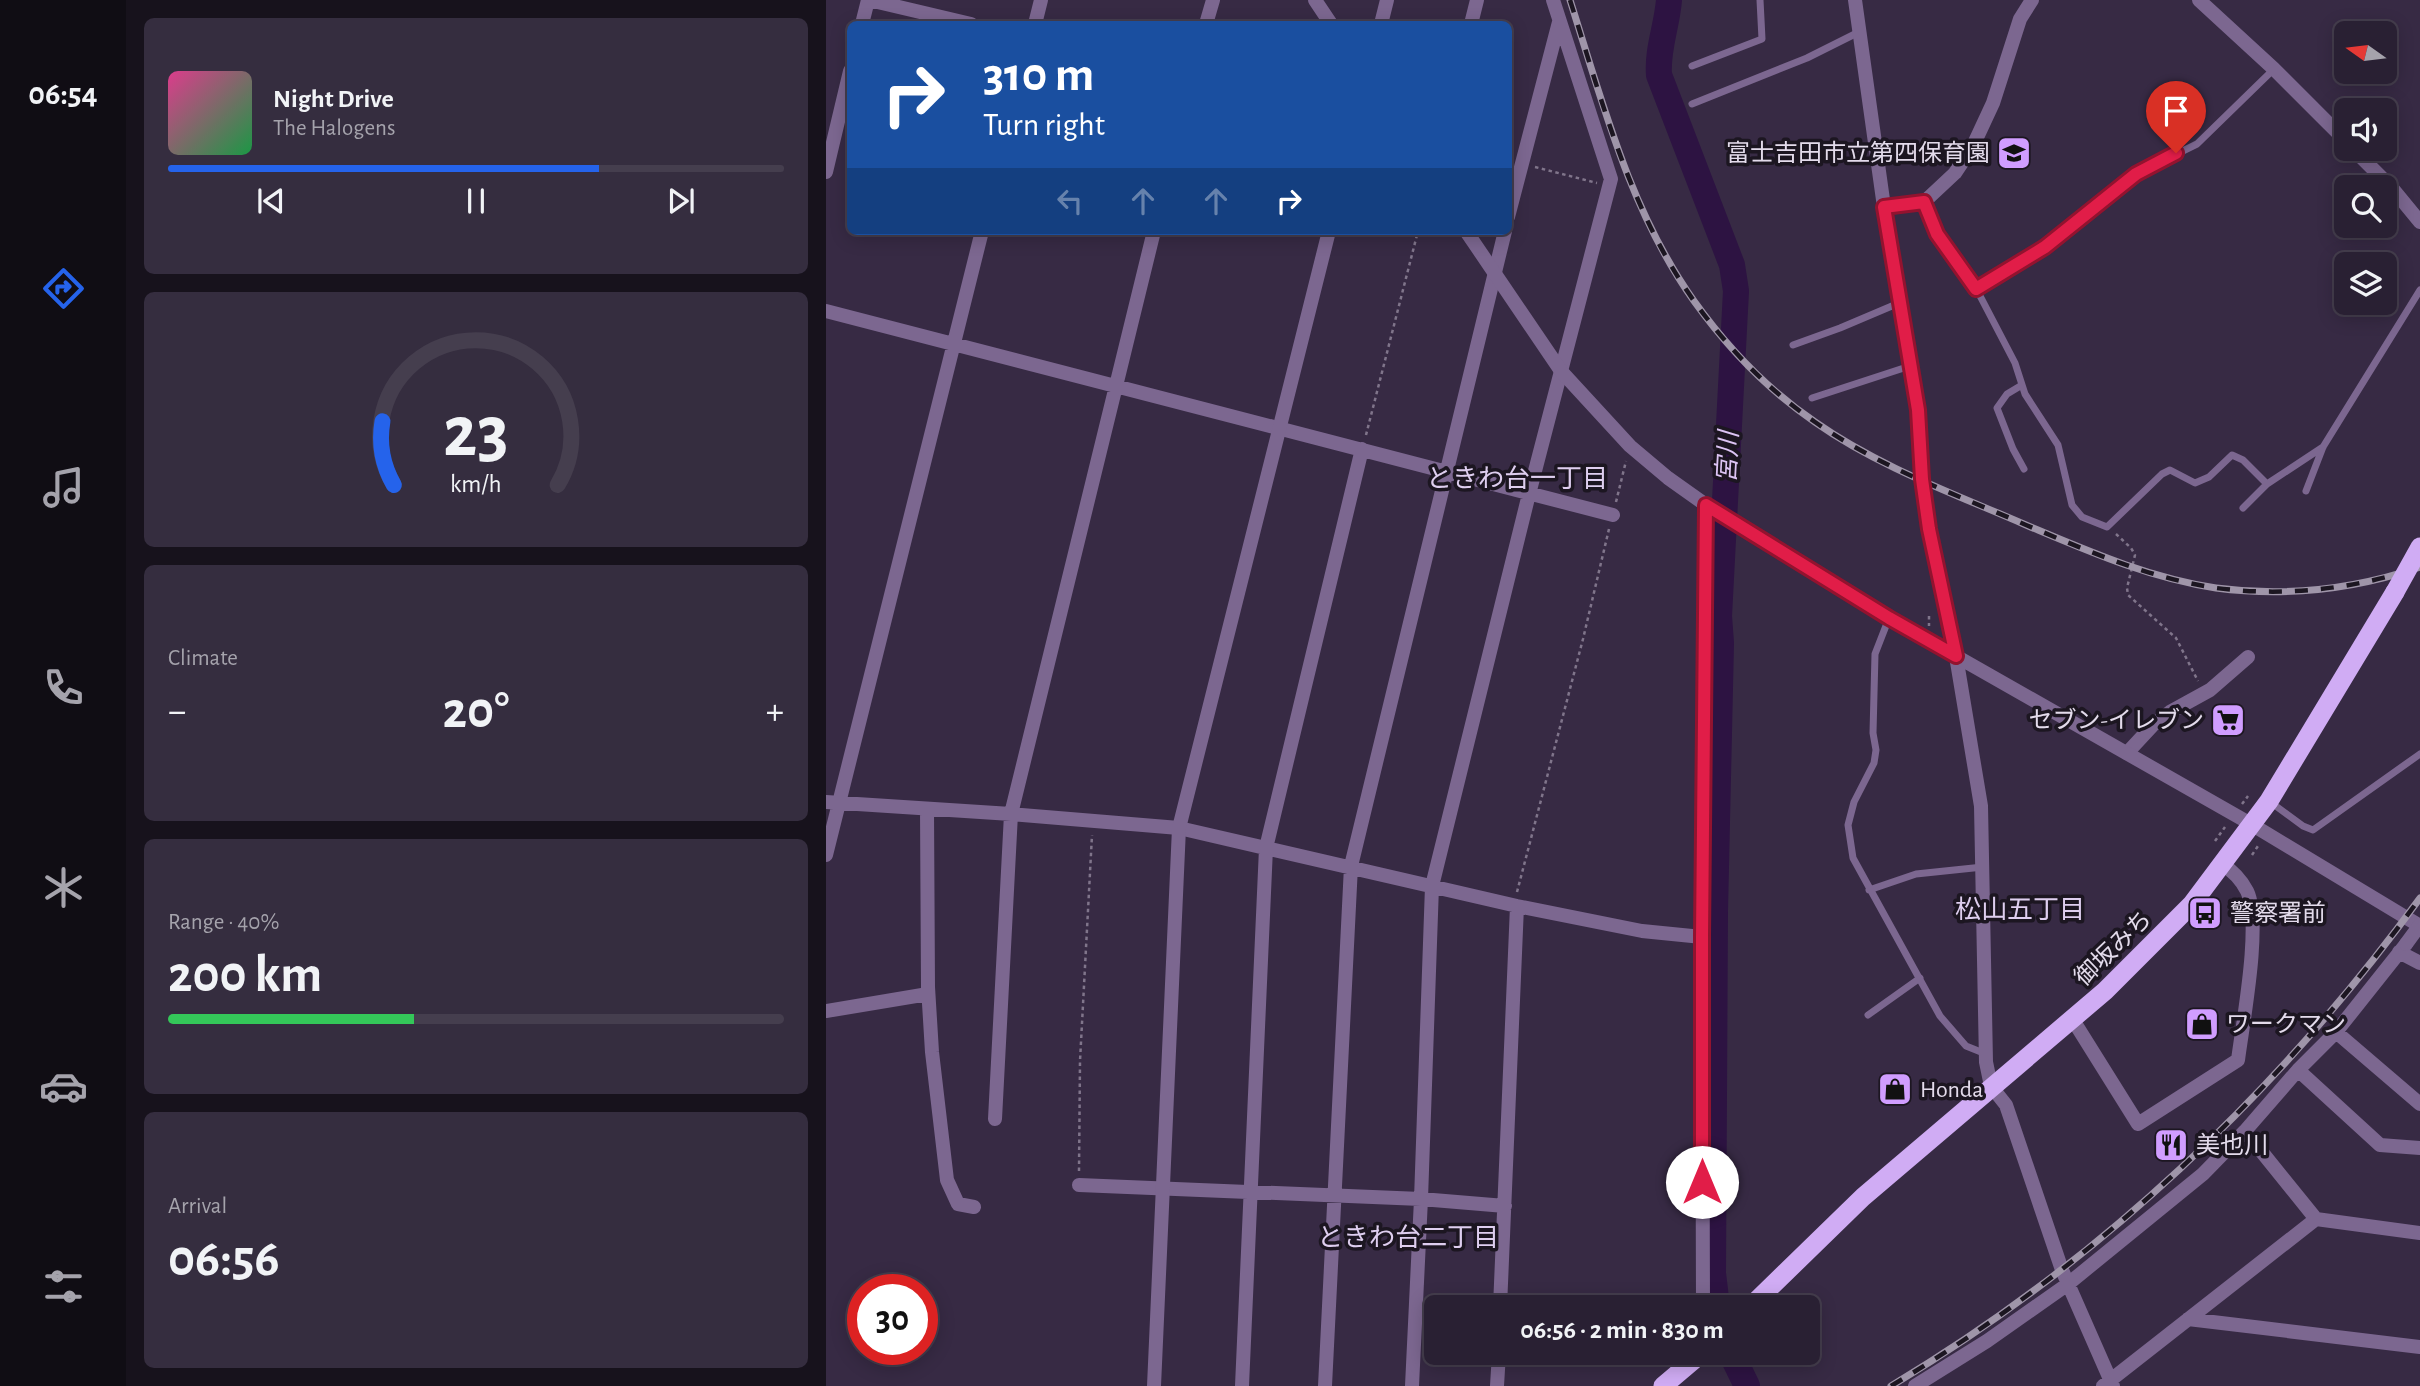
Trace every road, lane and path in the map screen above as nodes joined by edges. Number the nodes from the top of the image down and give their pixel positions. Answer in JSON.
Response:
{"nodes":[{"id":1,"x":868,"y":0,"type":"edge"},
{"id":2,"x":1041,"y":0,"type":"edge"},
{"id":3,"x":1213,"y":0,"type":"edge"},
{"id":4,"x":1315,"y":0,"type":"edge"},
{"id":5,"x":1387,"y":0,"type":"edge"},
{"id":6,"x":1477,"y":0,"type":"edge"},
{"id":7,"x":1553,"y":0,"type":"edge"},
{"id":8,"x":1760,"y":0,"type":"edge"},
{"id":9,"x":1855,"y":0,"type":"edge"},
{"id":10,"x":2032,"y":0,"type":"edge"},
{"id":11,"x":2199,"y":0,"type":"edge"},
{"id":12,"x":863,"y":21,"type":"edge"},
{"id":13,"x":958,"y":21,"type":"edge"},
{"id":14,"x":1036,"y":21,"type":"edge"},
{"id":15,"x":1207,"y":21,"type":"edge"},
{"id":16,"x":1329,"y":21,"type":"edge"},
{"id":17,"x":1382,"y":21,"type":"edge"},
{"id":18,"x":1472,"y":21,"type":"edge"},
{"id":19,"x":1559,"y":21,"type":"junction"},
{"id":20,"x":1859,"y":32,"type":"junction"},
{"id":21,"x":1692,"y":66,"type":"dead end"},
{"id":22,"x":2274,"y":69,"type":"junction"},
{"id":23,"x":847,"y":84,"type":"edge"},
{"id":24,"x":1692,"y":104,"type":"dead end"},
{"id":25,"x":2334,"y":129,"type":"edge"},
{"id":26,"x":2365,"y":161,"type":"edge"},
{"id":27,"x":1522,"y":164,"type":"junction"},
{"id":28,"x":826,"y":172,"type":"edge"},
{"id":29,"x":1610,"y":186,"type":"junction"},
{"id":30,"x":1512,"y":202,"type":"edge"},
{"id":31,"x":1924,"y":202,"type":"junction"},
{"id":32,"x":1884,"y":207,"type":"junction"},
{"id":33,"x":2420,"y":222,"type":"edge"},
{"id":34,"x":981,"y":235,"type":"edge"},
{"id":35,"x":1153,"y":235,"type":"edge"},
{"id":36,"x":1328,"y":235,"type":"edge"},
{"id":37,"x":1417,"y":235,"type":"edge"},
{"id":38,"x":1469,"y":235,"type":"edge"},
{"id":39,"x":1504,"y":235,"type":"edge"},
{"id":40,"x":1494,"y":273,"type":"junction"},
{"id":41,"x":1976,"y":289,"type":"junction"},
{"id":42,"x":2420,"y":290,"type":"edge"},
{"id":43,"x":1900,"y":302,"type":"junction"},
{"id":44,"x":826,"y":311,"type":"edge"},
{"id":45,"x":953,"y":344,"type":"junction"},
{"id":46,"x":1793,"y":345,"type":"dead end"},
{"id":47,"x":1910,"y":366,"type":"junction"},
{"id":48,"x":1561,"y":370,"type":"junction"},
{"id":49,"x":2022,"y":385,"type":"junction"},
{"id":50,"x":1115,"y":386,"type":"junction"},
{"id":51,"x":1812,"y":398,"type":"dead end"},
{"id":52,"x":1279,"y":428,"type":"junction"},
{"id":53,"x":1630,"y":446,"type":"junction"},
{"id":54,"x":2323,"y":447,"type":"junction"},
{"id":55,"x":1362,"y":449,"type":"junction"},
{"id":56,"x":2024,"y":469,"type":"dead end"},
{"id":57,"x":1446,"y":472,"type":"junction"},
{"id":58,"x":2267,"y":484,"type":"junction"},
{"id":59,"x":2306,"y":491,"type":"dead end"},
{"id":60,"x":1529,"y":494,"type":"junction"},
{"id":61,"x":1711,"y":508,"type":"junction"},
{"id":62,"x":2243,"y":508,"type":"dead end"},
{"id":63,"x":1613,"y":515,"type":"junction"},
{"id":64,"x":2107,"y":527,"type":"junction"},
{"id":65,"x":2420,"y":547,"type":"edge"},
{"id":66,"x":1889,"y":618,"type":"junction"},
{"id":67,"x":1956,"y":656,"type":"junction"},
{"id":68,"x":2248,"y":657,"type":"dead end"},
{"id":69,"x":2204,"y":693,"type":"junction"},
{"id":70,"x":2127,"y":753,"type":"junction"},
{"id":71,"x":2420,"y":754,"type":"edge"},
{"id":72,"x":2269,"y":801,"type":"junction"},
{"id":73,"x":833,"y":802,"type":"edge"},
{"id":74,"x":927,"y":810,"type":"junction"},
{"id":75,"x":1011,"y":814,"type":"junction"},
{"id":76,"x":1092,"y":821,"type":"junction"},
{"id":77,"x":2251,"y":824,"type":"junction"},
{"id":78,"x":1179,"y":828,"type":"junction"},
{"id":79,"x":1266,"y":848,"type":"junction"},
{"id":80,"x":826,"y":855,"type":"edge"},
{"id":81,"x":2221,"y":863,"type":"junction"},
{"id":82,"x":1351,"y":866,"type":"junction"},
{"id":83,"x":1983,"y":867,"type":"junction"},
{"id":84,"x":1432,"y":886,"type":"junction"},
{"id":85,"x":1869,"y":890,"type":"junction"},
{"id":86,"x":1516,"y":906,"type":"junction"},
{"id":87,"x":2420,"y":925,"type":"edge"},
{"id":88,"x":1702,"y":937,"type":"junction"},
{"id":89,"x":2402,"y":948,"type":"junction"},
{"id":90,"x":2420,"y":963,"type":"edge"},
{"id":91,"x":1920,"y":978,"type":"junction"},
{"id":92,"x":928,"y":994,"type":"junction"},
{"id":93,"x":826,"y":1011,"type":"edge"},
{"id":94,"x":1868,"y":1016,"type":"dead end"},
{"id":95,"x":2073,"y":1020,"type":"junction"},
{"id":96,"x":2336,"y":1032,"type":"junction"},
{"id":97,"x":1986,"y":1054,"type":"junction"},
{"id":98,"x":2298,"y":1070,"type":"junction"},
{"id":99,"x":1991,"y":1086,"type":"junction"},
{"id":100,"x":2420,"y":1104,"type":"edge"},
{"id":101,"x":995,"y":1119,"type":"dead end"},
{"id":102,"x":2245,"y":1131,"type":"junction"},
{"id":103,"x":2420,"y":1148,"type":"edge"},
{"id":104,"x":1079,"y":1185,"type":"joint"},
{"id":105,"x":1164,"y":1189,"type":"junction"},
{"id":106,"x":1251,"y":1192,"type":"junction"},
{"id":107,"x":1333,"y":1196,"type":"junction"},
{"id":108,"x":1421,"y":1199,"type":"junction"},
{"id":109,"x":1505,"y":1206,"type":"junction"},
{"id":110,"x":974,"y":1207,"type":"dead end"},
{"id":111,"x":2316,"y":1219,"type":"junction"},
{"id":112,"x":2420,"y":1233,"type":"edge"},
{"id":113,"x":2068,"y":1284,"type":"junction"},
{"id":114,"x":1501,"y":1295,"type":"edge"},
{"id":115,"x":1703,"y":1295,"type":"edge"},
{"id":116,"x":1762,"y":1295,"type":"edge"},
{"id":117,"x":2188,"y":1319,"type":"junction"},
{"id":118,"x":2420,"y":1347,"type":"edge"},
{"id":119,"x":1498,"y":1365,"type":"edge"},
{"id":120,"x":1688,"y":1365,"type":"edge"},
{"id":121,"x":2108,"y":1384,"type":"edge"},
{"id":122,"x":1154,"y":1386,"type":"edge"},
{"id":123,"x":1242,"y":1386,"type":"edge"},
{"id":124,"x":1325,"y":1386,"type":"edge"},
{"id":125,"x":1412,"y":1386,"type":"edge"},
{"id":126,"x":1497,"y":1386,"type":"edge"},
{"id":127,"x":1663,"y":1386,"type":"edge"},
{"id":128,"x":1916,"y":1386,"type":"edge"}],
"edges":[{"from":1,"to":12,"type":"street"},
{"from":1,"to":13,"type":"street"},
{"from":2,"to":14,"type":"street"},
{"from":3,"to":15,"type":"street"},
{"from":4,"to":16,"type":"street"},
{"from":5,"to":17,"type":"street"},
{"from":6,"to":18,"type":"street"},
{"from":7,"to":19,"type":"street"},
{"from":8,"to":21,"type":"lane"},
{"from":9,"to":20,"type":"street"},
{"from":10,"to":31,"type":"street"},
{"from":11,"to":22,"type":"street"},
{"from":19,"to":27,"type":"street"},
{"from":19,"to":29,"type":"street"},
{"from":20,"to":24,"type":"lane"},
{"from":20,"to":32,"type":"street"},
{"from":22,"to":25,"type":"street"},
{"from":22,"to":41,"type":"lane"},
{"from":23,"to":28,"type":"street"},
{"from":26,"to":33,"type":"street"},
{"from":27,"to":29,"type":"path"},
{"from":27,"to":30,"type":"street"},
{"from":29,"to":48,"type":"street"},
{"from":31,"to":32,"type":"street"},
{"from":31,"to":41,"type":"lane"},
{"from":32,"to":43,"type":"street"},
{"from":34,"to":45,"type":"street"},
{"from":35,"to":50,"type":"street"},
{"from":36,"to":52,"type":"street"},
{"from":37,"to":55,"type":"path"},
{"from":38,"to":40,"type":"street"},
{"from":39,"to":40,"type":"street"},
{"from":40,"to":48,"type":"street"},
{"from":40,"to":57,"type":"street"},
{"from":41,"to":49,"type":"lane"},
{"from":42,"to":54,"type":"lane"},
{"from":43,"to":46,"type":"lane"},
{"from":43,"to":47,"type":"street"},
{"from":44,"to":45,"type":"street"},
{"from":45,"to":50,"type":"street"},
{"from":45,"to":73,"type":"street"},
{"from":47,"to":51,"type":"lane"},
{"from":47,"to":67,"type":"street"},
{"from":48,"to":53,"type":"street"},
{"from":48,"to":60,"type":"street"},
{"from":49,"to":56,"type":"lane"},
{"from":49,"to":64,"type":"lane"},
{"from":50,"to":52,"type":"street"},
{"from":50,"to":75,"type":"street"},
{"from":52,"to":55,"type":"street"},
{"from":52,"to":78,"type":"street"},
{"from":53,"to":61,"type":"street"},
{"from":53,"to":63,"type":"path"},
{"from":54,"to":58,"type":"lane"},
{"from":54,"to":59,"type":"lane"},
{"from":55,"to":57,"type":"street"},
{"from":55,"to":79,"type":"street"},
{"from":57,"to":60,"type":"street"},
{"from":57,"to":82,"type":"street"},
{"from":58,"to":62,"type":"lane"},
{"from":58,"to":64,"type":"lane"},
{"from":60,"to":63,"type":"street"},
{"from":60,"to":84,"type":"street"},
{"from":61,"to":66,"type":"street"},
{"from":61,"to":88,"type":"street"},
{"from":63,"to":86,"type":"path"},
{"from":64,"to":69,"type":"path"},
{"from":65,"to":72,"type":"highway","name":"御坂みち","bridge":true},
{"from":66,"to":67,"type":"street"},
{"from":66,"to":85,"type":"lane"},
{"from":67,"to":70,"type":"street"},
{"from":67,"to":83,"type":"street"},
{"from":68,"to":69,"type":"street"},
{"from":69,"to":70,"type":"street"},
{"from":70,"to":77,"type":"street"},
{"from":71,"to":72,"type":"lane"},
{"from":72,"to":77,"type":"highway","name":"御坂みち"},
{"from":73,"to":74,"type":"street"},
{"from":73,"to":80,"type":"street"},
{"from":74,"to":75,"type":"street"},
{"from":74,"to":92,"type":"street"},
{"from":75,"to":76,"type":"street"},
{"from":75,"to":101,"type":"street"},
{"from":76,"to":78,"type":"street"},
{"from":76,"to":104,"type":"path"},
{"from":77,"to":81,"type":"highway","name":"御坂みち"},
{"from":77,"to":87,"type":"street"},
{"from":78,"to":79,"type":"street"},
{"from":78,"to":105,"type":"street"},
{"from":79,"to":82,"type":"street"},
{"from":79,"to":106,"type":"street"},
{"from":81,"to":95,"type":"highway","name":"御坂みち"},
{"from":81,"to":95,"type":"street"},
{"from":82,"to":84,"type":"street"},
{"from":82,"to":107,"type":"street"},
{"from":83,"to":85,"type":"lane"},
{"from":83,"to":97,"type":"street"},
{"from":84,"to":86,"type":"street"},
{"from":84,"to":108,"type":"street"},
{"from":85,"to":91,"type":"lane"},
{"from":86,"to":88,"type":"street"},
{"from":86,"to":109,"type":"street"},
{"from":87,"to":89,"type":"street","bridge":true},
{"from":88,"to":115,"type":"street"},
{"from":89,"to":90,"type":"street"},
{"from":89,"to":96,"type":"street"},
{"from":91,"to":94,"type":"lane"},
{"from":91,"to":97,"type":"lane"},
{"from":92,"to":93,"type":"street"},
{"from":92,"to":110,"type":"street"},
{"from":95,"to":99,"type":"highway","name":"御坂みち"},
{"from":96,"to":98,"type":"street"},
{"from":96,"to":100,"type":"street"},
{"from":97,"to":99,"type":"street"},
{"from":98,"to":102,"type":"street"},
{"from":98,"to":103,"type":"street"},
{"from":99,"to":113,"type":"street"},
{"from":99,"to":116,"type":"highway","name":"御坂みち"},
{"from":102,"to":111,"type":"street"},
{"from":102,"to":113,"type":"street"},
{"from":104,"to":105,"type":"street"},
{"from":105,"to":106,"type":"street"},
{"from":105,"to":122,"type":"street"},
{"from":106,"to":107,"type":"street"},
{"from":106,"to":123,"type":"street"},
{"from":107,"to":108,"type":"street"},
{"from":107,"to":124,"type":"street"},
{"from":108,"to":109,"type":"street"},
{"from":108,"to":125,"type":"street"},
{"from":109,"to":114,"type":"street"},
{"from":111,"to":112,"type":"street"},
{"from":111,"to":117,"type":"street"},
{"from":113,"to":121,"type":"street"},
{"from":113,"to":128,"type":"street"},
{"from":117,"to":118,"type":"street"},
{"from":117,"to":121,"type":"street"},
{"from":119,"to":126,"type":"street"},
{"from":120,"to":127,"type":"highway"}]}
